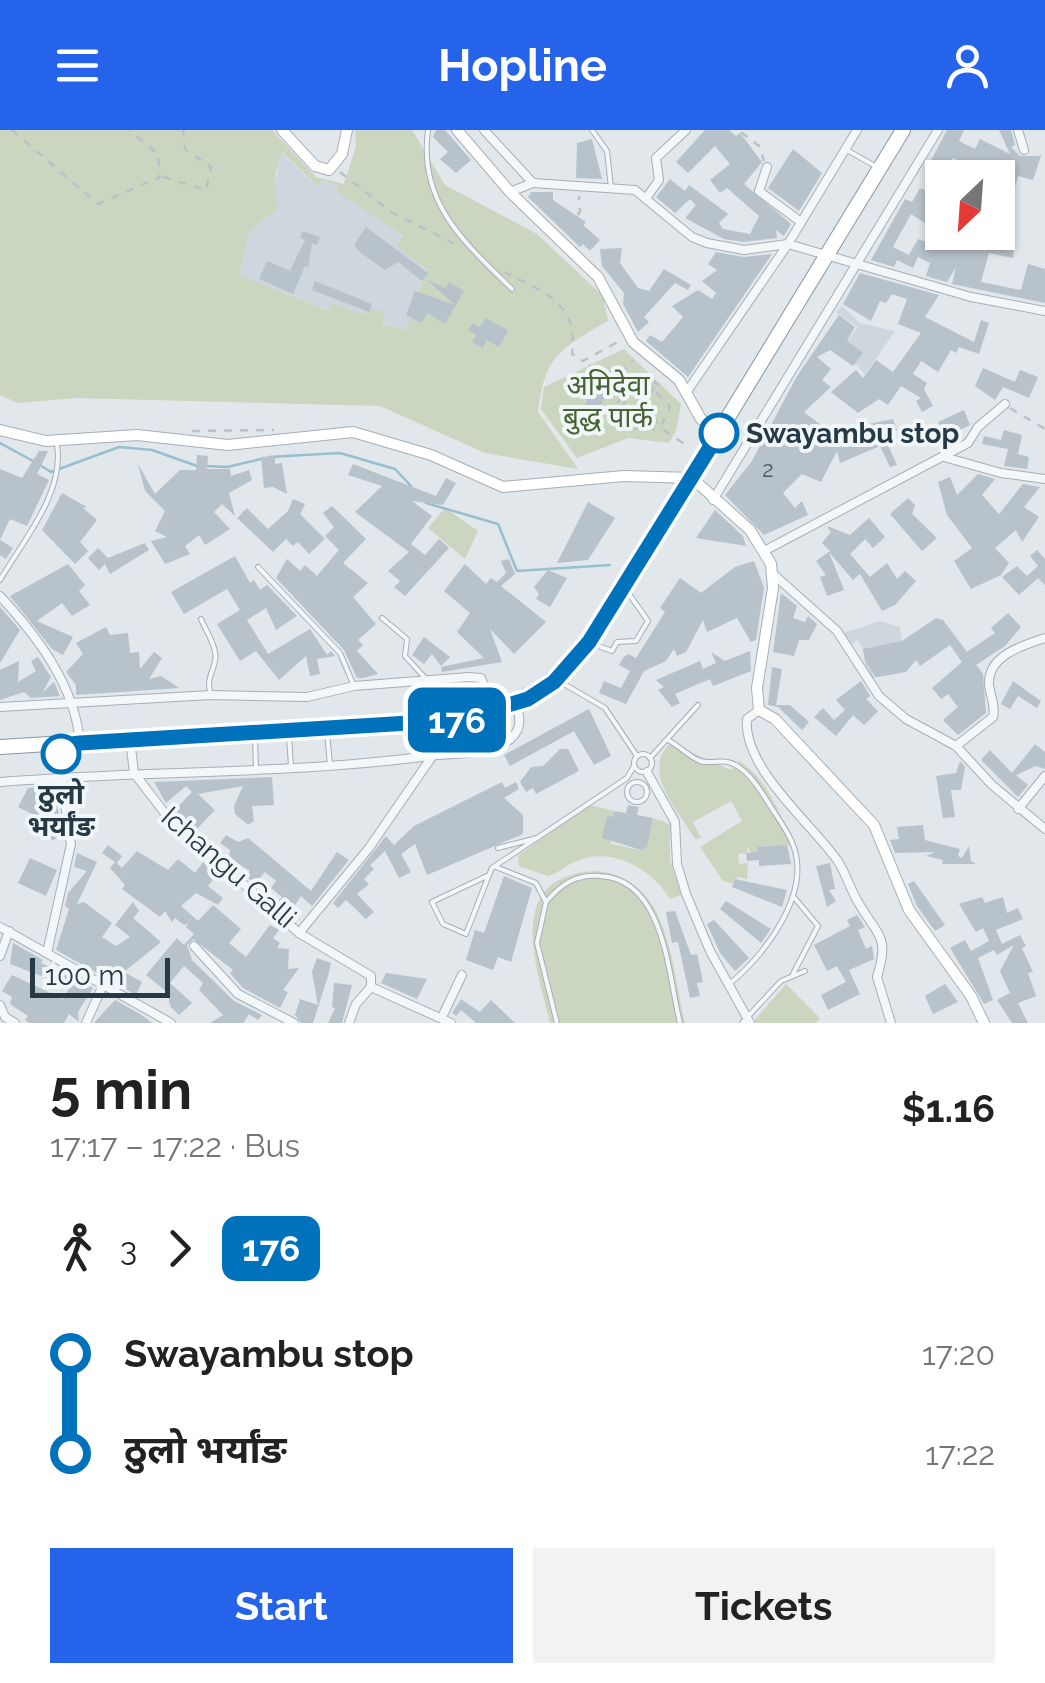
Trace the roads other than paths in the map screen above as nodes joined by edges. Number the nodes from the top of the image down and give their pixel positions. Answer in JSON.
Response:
{"nodes":[{"id":1,"x":282,"y":130,"type":"edge"},
{"id":2,"x":347,"y":130,"type":"edge"},
{"id":3,"x":428,"y":130,"type":"edge"},
{"id":4,"x":457,"y":130,"type":"edge"},
{"id":5,"x":484,"y":130,"type":"edge"},
{"id":6,"x":592,"y":130,"type":"edge"},
{"id":7,"x":686,"y":130,"type":"edge"},
{"id":8,"x":856,"y":130,"type":"edge"},
{"id":9,"x":903,"y":130,"type":"edge"},
{"id":10,"x":938,"y":130,"type":"edge"},
{"id":11,"x":1018,"y":130,"type":"edge"},
{"id":12,"x":845,"y":149,"type":"junction"},
{"id":13,"x":1024,"y":150,"type":"dead end"},
{"id":14,"x":767,"y":167,"type":"road end"},
{"id":15,"x":879,"y":169,"type":"junction"},
{"id":16,"x":533,"y":183,"type":"junction"},
{"id":17,"x":611,"y":188,"type":"junction"},
{"id":18,"x":510,"y":192,"type":"junction"},
{"id":19,"x":647,"y":198,"type":"junction"},
{"id":20,"x":800,"y":222,"type":"junction"},
{"id":21,"x":788,"y":244,"type":"junction"},
{"id":22,"x":826,"y":254,"type":"junction"},
{"id":23,"x":854,"y":262,"type":"junction"},
{"id":24,"x":512,"y":289,"type":"dead end"},
{"id":25,"x":1045,"y":311,"type":"edge"},
{"id":26,"x":688,"y":390,"type":"junction"},
{"id":27,"x":1005,"y":404,"type":"road end"},
{"id":28,"x":0,"y":430,"type":"edge"},
{"id":29,"x":719,"y":432,"type":"junction"},
{"id":30,"x":56,"y":440,"type":"junction"},
{"id":31,"x":944,"y":457,"type":"junction"},
{"id":32,"x":692,"y":478,"type":"junction"},
{"id":33,"x":1045,"y":479,"type":"edge"},
{"id":34,"x":713,"y":500,"type":"junction"},
{"id":35,"x":764,"y":550,"type":"junction"},
{"id":36,"x":258,"y":566,"type":"dead end"},
{"id":37,"x":772,"y":573,"type":"junction"},
{"id":38,"x":0,"y":580,"type":"edge"},
{"id":39,"x":623,"y":588,"type":"junction"},
{"id":40,"x":0,"y":596,"type":"edge"},
{"id":41,"x":382,"y":618,"type":"dead end"},
{"id":42,"x":201,"y":619,"type":"dead end"},
{"id":43,"x":1045,"y":638,"type":"edge"},
{"id":44,"x":589,"y":642,"type":"junction"},
{"id":45,"x":427,"y":680,"type":"junction"},
{"id":46,"x":554,"y":682,"type":"junction"},
{"id":47,"x":354,"y":686,"type":"junction"},
{"id":48,"x":210,"y":694,"type":"junction"},
{"id":49,"x":70,"y":701,"type":"junction"},
{"id":50,"x":516,"y":704,"type":"junction"},
{"id":51,"x":698,"y":705,"type":"dead end"},
{"id":52,"x":0,"y":707,"type":"edge"},
{"id":53,"x":759,"y":710,"type":"junction"},
{"id":54,"x":495,"y":712,"type":"junction"},
{"id":55,"x":458,"y":720,"type":"junction"},
{"id":56,"x":326,"y":727,"type":"junction"},
{"id":57,"x":288,"y":729,"type":"junction"},
{"id":58,"x":254,"y":730,"type":"junction"},
{"id":59,"x":130,"y":739,"type":"junction"},
{"id":60,"x":668,"y":740,"type":"junction"},
{"id":61,"x":80,"y":743,"type":"junction"},
{"id":62,"x":62,"y":745,"type":"junction"},
{"id":63,"x":956,"y":746,"type":"junction"},
{"id":64,"x":0,"y":747,"type":"edge"},
{"id":65,"x":431,"y":756,"type":"junction"},
{"id":66,"x":637,"y":756,"type":"junction"},
{"id":67,"x":650,"y":758,"type":"junction"},
{"id":68,"x":330,"y":764,"type":"junction"},
{"id":69,"x":291,"y":766,"type":"junction"},
{"id":70,"x":634,"y":766,"type":"junction"},
{"id":71,"x":256,"y":768,"type":"junction"},
{"id":72,"x":648,"y":772,"type":"junction"},
{"id":73,"x":134,"y":773,"type":"junction"},
{"id":74,"x":1045,"y":776,"type":"edge"},
{"id":75,"x":61,"y":777,"type":"junction"},
{"id":76,"x":0,"y":782,"type":"edge"},
{"id":77,"x":1018,"y":809,"type":"junction"},
{"id":78,"x":1045,"y":829,"type":"edge"},
{"id":79,"x":542,"y":837,"type":"junction"},
{"id":80,"x":498,"y":848,"type":"dead end"},
{"id":81,"x":494,"y":866,"type":"junction"},
{"id":82,"x":489,"y":875,"type":"junction"},
{"id":83,"x":793,"y":896,"type":"junction"},
{"id":84,"x":546,"y":902,"type":"junction"},
{"id":85,"x":4,"y":929,"type":"edge"},
{"id":86,"x":299,"y":933,"type":"junction"},
{"id":87,"x":194,"y":946,"type":"dead end"},
{"id":88,"x":47,"y":953,"type":"junction"},
{"id":89,"x":0,"y":956,"type":"edge"},
{"id":90,"x":805,"y":970,"type":"dead end"},
{"id":91,"x":793,"y":974,"type":"junction"},
{"id":92,"x":462,"y":975,"type":"dead end"},
{"id":93,"x":728,"y":985,"type":"junction"},
{"id":94,"x":104,"y":986,"type":"junction"},
{"id":95,"x":371,"y":986,"type":"junction"},
{"id":96,"x":0,"y":1005,"type":"edge"},
{"id":97,"x":442,"y":1017,"type":"junction"},
{"id":98,"x":746,"y":1021,"type":"edge"},
{"id":99,"x":15,"y":1023,"type":"edge"},
{"id":100,"x":86,"y":1023,"type":"edge"},
{"id":101,"x":171,"y":1023,"type":"edge"},
{"id":102,"x":294,"y":1023,"type":"edge"},
{"id":103,"x":348,"y":1023,"type":"edge"},
{"id":104,"x":451,"y":1023,"type":"edge"},
{"id":105,"x":557,"y":1023,"type":"edge"},
{"id":106,"x":680,"y":1023,"type":"edge"},
{"id":107,"x":892,"y":1023,"type":"edge"},
{"id":108,"x":984,"y":1023,"type":"edge"}],
"edges":[{"from":1,"to":2,"type":"main road"},
{"from":3,"to":24,"type":"lane"},
{"from":4,"to":18,"type":"main road"},
{"from":5,"to":16,"type":"street"},
{"from":6,"to":17,"type":"lane"},
{"from":7,"to":19,"type":"street"},
{"from":8,"to":12,"type":"street"},
{"from":9,"to":15,"type":"highway"},
{"from":10,"to":23,"type":"street"},
{"from":11,"to":13,"type":"street"},
{"from":12,"to":15,"type":"lane"},
{"from":12,"to":20,"type":"street"},
{"from":14,"to":20,"type":"street"},
{"from":15,"to":22,"type":"highway"},
{"from":16,"to":17,"type":"street"},
{"from":16,"to":18,"type":"street"},
{"from":17,"to":19,"type":"street"},
{"from":18,"to":26,"type":"main road"},
{"from":19,"to":21,"type":"street"},
{"from":20,"to":21,"type":"street"},
{"from":21,"to":22,"type":"street"},
{"from":21,"to":26,"type":"street"},
{"from":22,"to":23,"type":"street"},
{"from":22,"to":29,"type":"highway"},
{"from":23,"to":25,"type":"street"},
{"from":23,"to":34,"type":"street"},
{"from":26,"to":29,"type":"main road"},
{"from":27,"to":31,"type":"street"},
{"from":28,"to":30,"type":"main road"},
{"from":29,"to":32,"type":"highway"},
{"from":30,"to":32,"type":"main road"},
{"from":30,"to":38,"type":"lane"},
{"from":31,"to":33,"type":"street"},
{"from":31,"to":35,"type":"street"},
{"from":32,"to":34,"type":"main road"},
{"from":32,"to":39,"type":"highway"},
{"from":34,"to":35,"type":"main road"},
{"from":35,"to":37,"type":"main road"},
{"from":36,"to":47,"type":"lane"},
{"from":37,"to":53,"type":"main road"},
{"from":37,"to":63,"type":"street"},
{"from":39,"to":44,"type":"highway"},
{"from":39,"to":44,"type":"lane"},
{"from":40,"to":49,"type":"street"},
{"from":41,"to":45,"type":"lane"},
{"from":42,"to":48,"type":"lane"},
{"from":43,"to":63,"type":"street"},
{"from":44,"to":46,"type":"highway"},
{"from":45,"to":47,"type":"street"},
{"from":45,"to":54,"type":"street"},
{"from":46,"to":50,"type":"highway"},
{"from":46,"to":66,"type":"lane"},
{"from":47,"to":48,"type":"street"},
{"from":48,"to":49,"type":"street"},
{"from":49,"to":52,"type":"street"},
{"from":49,"to":61,"type":"street"},
{"from":50,"to":54,"type":"highway"},
{"from":50,"to":65,"type":"street"},
{"from":51,"to":60,"type":"lane"},
{"from":53,"to":107,"type":"street"},
{"from":53,"to":108,"type":"main road"},
{"from":54,"to":55,"type":"highway"},
{"from":55,"to":56,"type":"highway"},
{"from":55,"to":65,"type":"street","name":"Ichangu Galli"},
{"from":56,"to":57,"type":"highway"},
{"from":56,"to":68,"type":"lane"},
{"from":57,"to":58,"type":"highway"},
{"from":57,"to":69,"type":"lane"},
{"from":58,"to":59,"type":"highway"},
{"from":58,"to":71,"type":"lane"},
{"from":59,"to":61,"type":"highway"},
{"from":59,"to":73,"type":"street"},
{"from":60,"to":67,"type":"lane"},
{"from":60,"to":83,"type":"lane"},
{"from":61,"to":62,"type":"highway"},
{"from":62,"to":64,"type":"highway"},
{"from":62,"to":75,"type":"street"},
{"from":63,"to":77,"type":"street"},
{"from":65,"to":68,"type":"street"},
{"from":65,"to":86,"type":"street","name":"Ichangu Galli"},
{"from":66,"to":67,"type":"lane"},
{"from":66,"to":70,"type":"lane"},
{"from":67,"to":72,"type":"lane"},
{"from":68,"to":69,"type":"street"},
{"from":69,"to":71,"type":"street"},
{"from":70,"to":72,"type":"lane"},
{"from":70,"to":79,"type":"lane"},
{"from":71,"to":73,"type":"street"},
{"from":72,"to":93,"type":"street"},
{"from":73,"to":75,"type":"street"},
{"from":73,"to":86,"type":"street","name":"Ichangu Galli"},
{"from":74,"to":77,"type":"street"},
{"from":75,"to":76,"type":"street"},
{"from":75,"to":88,"type":"street"},
{"from":77,"to":78,"type":"street"},
{"from":79,"to":80,"type":"lane"},
{"from":79,"to":81,"type":"lane"},
{"from":81,"to":82,"type":"lane"},
{"from":81,"to":84,"type":"lane"},
{"from":82,"to":82,"type":"lane"},
{"from":83,"to":91,"type":"lane"},
{"from":83,"to":93,"type":"lane"},
{"from":84,"to":105,"type":"lane"},
{"from":84,"to":106,"type":"lane"},
{"from":85,"to":88,"type":"street"},
{"from":85,"to":89,"type":"street"},
{"from":86,"to":95,"type":"street"},
{"from":87,"to":102,"type":"street"},
{"from":88,"to":94,"type":"street"},
{"from":90,"to":91,"type":"lane"},
{"from":91,"to":98,"type":"lane"},
{"from":92,"to":97,"type":"street"},
{"from":93,"to":98,"type":"street"},
{"from":94,"to":100,"type":"street"},
{"from":94,"to":101,"type":"street"},
{"from":95,"to":97,"type":"street"},
{"from":95,"to":103,"type":"street"},
{"from":96,"to":99,"type":"street"},
{"from":97,"to":104,"type":"street"}]}
